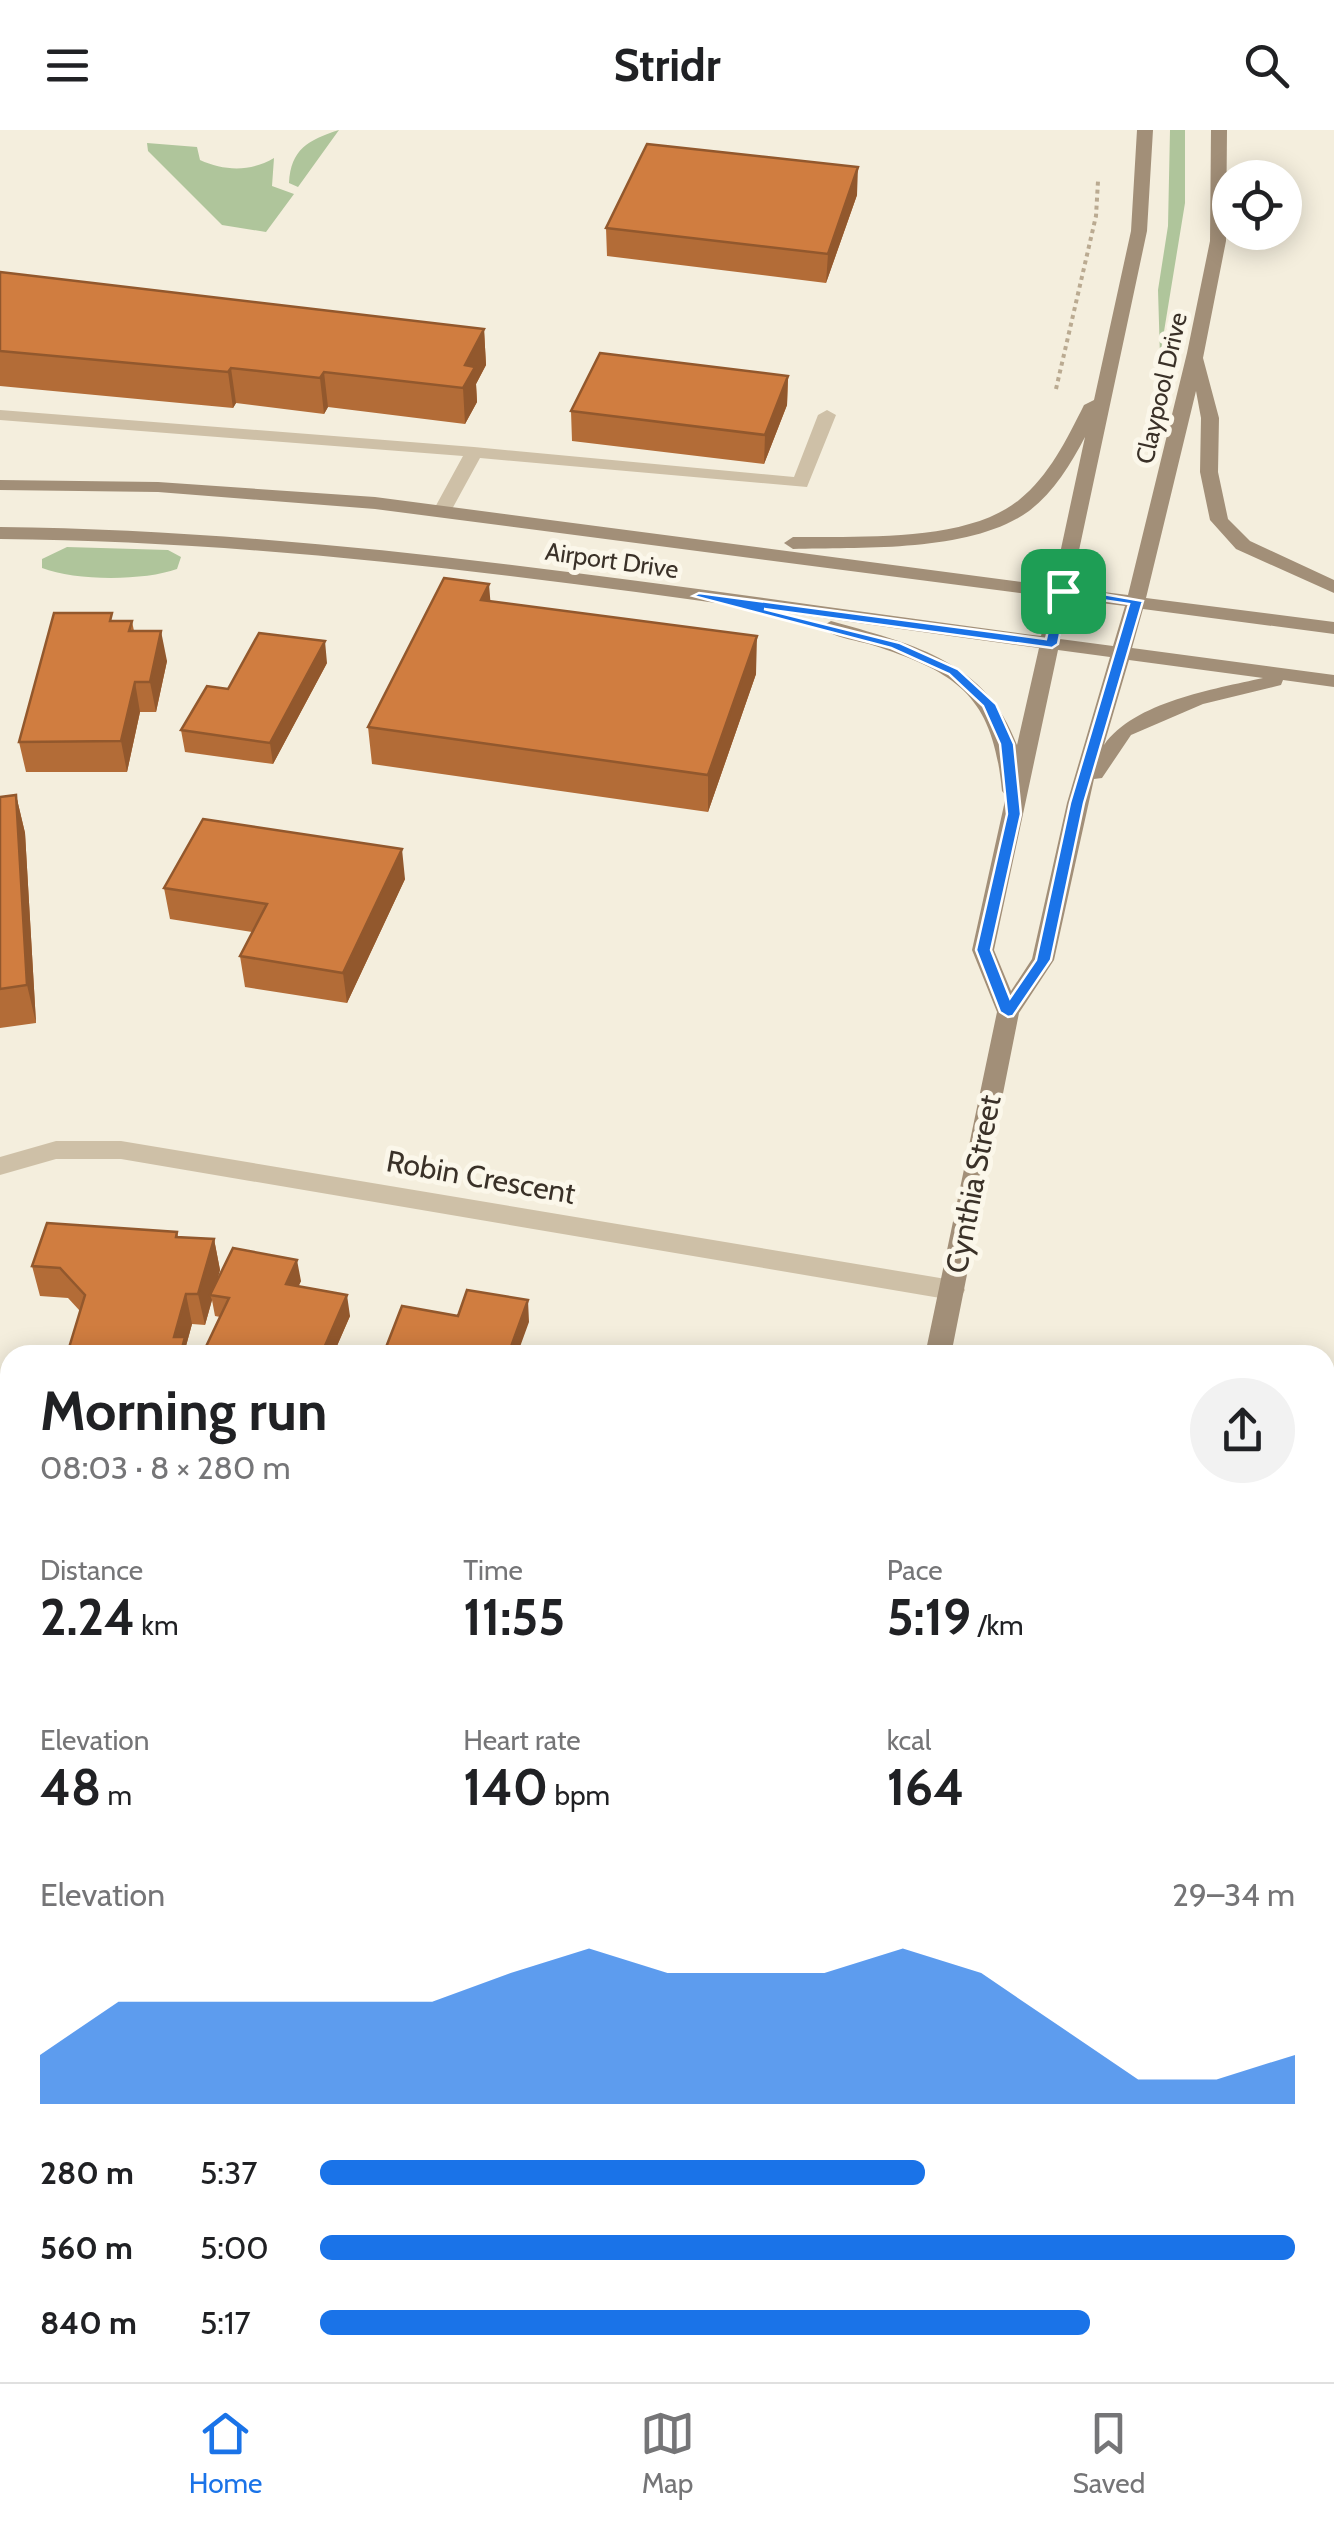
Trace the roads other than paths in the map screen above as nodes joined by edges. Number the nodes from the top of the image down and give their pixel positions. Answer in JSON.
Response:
{"nodes":[{"id":1,"x":1146,"y":130,"type":"edge"},
{"id":2,"x":1218,"y":130,"type":"edge"},
{"id":3,"x":1196,"y":353,"type":"junction"},
{"id":4,"x":1110,"y":368,"type":"junction"},
{"id":5,"x":0,"y":415,"type":"edge"},
{"id":6,"x":827,"y":415,"type":"dead end"},
{"id":7,"x":474,"y":452,"type":"junction"},
{"id":8,"x":0,"y":485,"type":"edge"},
{"id":9,"x":442,"y":511,"type":"junction"},
{"id":10,"x":0,"y":533,"type":"edge"},
{"id":11,"x":718,"y":546,"type":"junction"},
{"id":12,"x":1334,"y":587,"type":"edge"},
{"id":13,"x":1063,"y":591,"type":"junction"},
{"id":14,"x":699,"y":596,"type":"junction"},
{"id":15,"x":1136,"y":601,"type":"junction"},
{"id":16,"x":1334,"y":628,"type":"edge"},
{"id":17,"x":1052,"y":644,"type":"junction"},
{"id":18,"x":1122,"y":654,"type":"junction"},
{"id":19,"x":1298,"y":676,"type":"junction"},
{"id":20,"x":1334,"y":681,"type":"edge"},
{"id":21,"x":1077,"y":803,"type":"junction"},
{"id":22,"x":1014,"y":814,"type":"junction"},
{"id":23,"x":1008,"y":1012,"type":"junction"},
{"id":24,"x":0,"y":1166,"type":"edge"},
{"id":25,"x":952,"y":1290,"type":"junction"},
{"id":26,"x":940,"y":1345,"type":"edge"}],
"edges":[{"from":1,"to":4,"type":"main road","name":"Claypool Drive"},
{"from":2,"to":3,"type":"main road","name":"Claypool Drive"},
{"from":3,"to":12,"type":"main road"},
{"from":3,"to":15,"type":"main road","name":"Claypool Drive"},
{"from":4,"to":11,"type":"main road"},
{"from":4,"to":13,"type":"main road","name":"Claypool Drive"},
{"from":5,"to":7,"type":"street"},
{"from":6,"to":7,"type":"street"},
{"from":7,"to":9,"type":"street"},
{"from":8,"to":9,"type":"main road","name":"Airport Drive"},
{"from":9,"to":11,"type":"main road","name":"Airport Drive"},
{"from":10,"to":14,"type":"main road","name":"Airport Drive"},
{"from":11,"to":13,"type":"main road","name":"Airport Drive"},
{"from":13,"to":15,"type":"main road","name":"Airport Drive"},
{"from":13,"to":17,"type":"main road","name":"Claypool Drive"},
{"from":14,"to":17,"type":"main road","name":"Airport Drive"},
{"from":14,"to":22,"type":"main road"},
{"from":15,"to":16,"type":"main road","name":"Airport Drive"},
{"from":15,"to":18,"type":"main road","name":"Claypool Drive"},
{"from":17,"to":18,"type":"main road","name":"Airport Drive"},
{"from":17,"to":22,"type":"main road"},
{"from":18,"to":19,"type":"main road","name":"Airport Drive"},
{"from":18,"to":21,"type":"main road","name":"Cynthia Street"},
{"from":19,"to":20,"type":"main road","name":"Airport Drive"},
{"from":19,"to":21,"type":"main road"},
{"from":21,"to":23,"type":"main road","name":"Cynthia Street"},
{"from":22,"to":23,"type":"main road"},
{"from":23,"to":25,"type":"main road","name":"Cynthia Street"},
{"from":24,"to":25,"type":"street","name":"Robin Crescent"},
{"from":25,"to":26,"type":"main road","name":"Cynthia Street"}]}
